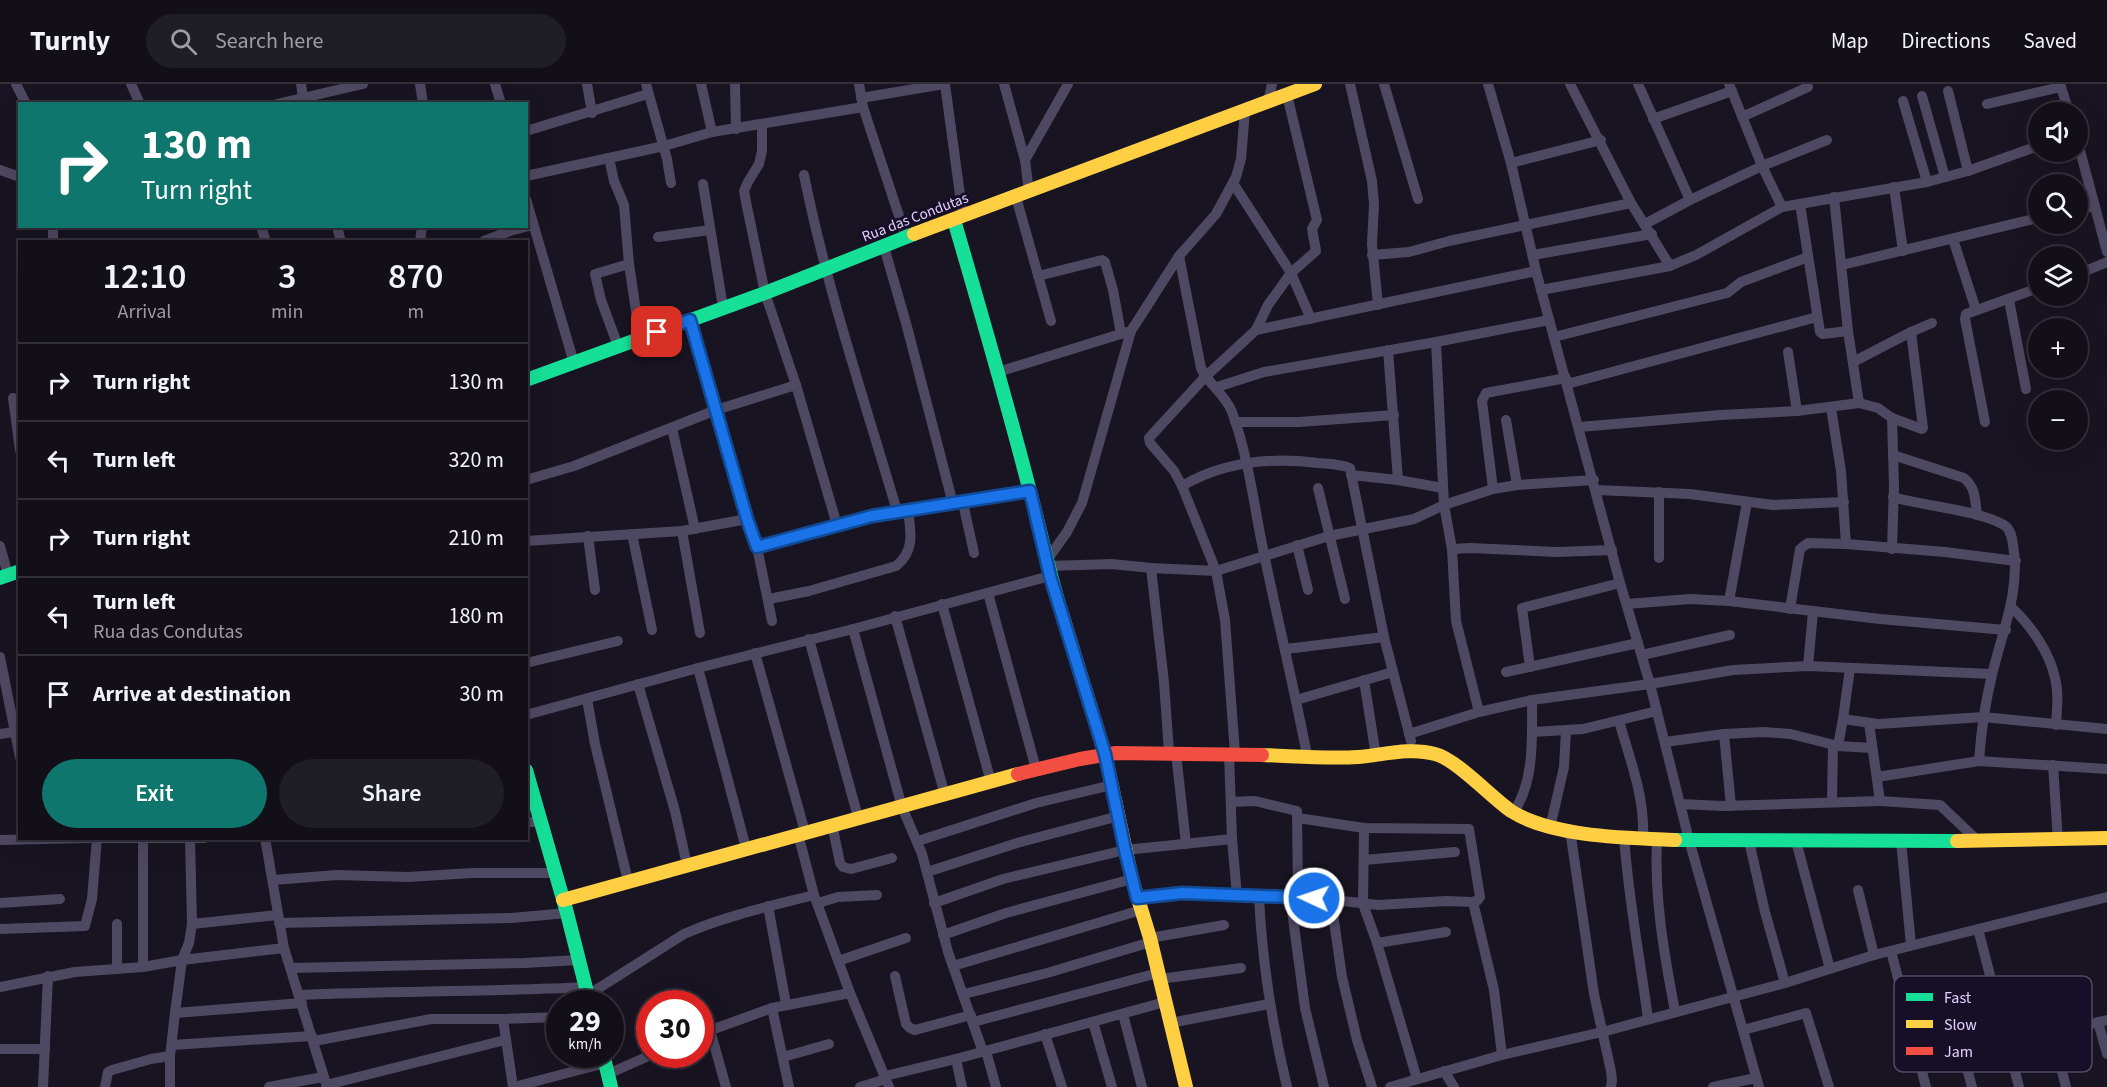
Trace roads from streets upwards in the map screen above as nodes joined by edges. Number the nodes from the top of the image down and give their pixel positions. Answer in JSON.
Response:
{"nodes":[{"id":1,"x":16,"y":84,"type":"edge"},
{"id":2,"x":132,"y":84,"type":"edge"},
{"id":3,"x":301,"y":84,"type":"edge"},
{"id":4,"x":363,"y":84,"type":"edge"},
{"id":5,"x":420,"y":84,"type":"edge"},
{"id":6,"x":495,"y":84,"type":"edge"},
{"id":7,"x":587,"y":84,"type":"edge"},
{"id":8,"x":701,"y":84,"type":"edge"},
{"id":9,"x":735,"y":84,"type":"edge"},
{"id":10,"x":859,"y":84,"type":"edge"},
{"id":11,"x":944,"y":84,"type":"edge"},
{"id":12,"x":1004,"y":84,"type":"edge"},
{"id":13,"x":1068,"y":84,"type":"edge"},
{"id":14,"x":1272,"y":84,"type":"edge"},
{"id":15,"x":1315,"y":84,"type":"edge"},
{"id":16,"x":1350,"y":84,"type":"edge"},
{"id":17,"x":1384,"y":84,"type":"edge"},
{"id":18,"x":1488,"y":84,"type":"edge"},
{"id":19,"x":1570,"y":84,"type":"edge"},
{"id":20,"x":1638,"y":84,"type":"edge"},
{"id":21,"x":2060,"y":86,"type":"edge"},
{"id":22,"x":904,"y":87,"type":"edge"},
{"id":23,"x":1808,"y":87,"type":"dead end"},
{"id":24,"x":1730,"y":88,"type":"edge"},
{"id":25,"x":647,"y":89,"type":"edge"},
{"id":26,"x":1948,"y":91,"type":"dead end"},
{"id":27,"x":1287,"y":95,"type":"junction"},
{"id":28,"x":1922,"y":96,"type":"dead end"},
{"id":29,"x":1903,"y":100,"type":"dead end"},
{"id":30,"x":304,"y":101,"type":"edge"},
{"id":31,"x":25,"y":102,"type":"edge"},
{"id":32,"x":139,"y":102,"type":"edge"},
{"id":33,"x":423,"y":102,"type":"edge"},
{"id":34,"x":500,"y":102,"type":"edge"},
{"id":35,"x":1268,"y":102,"type":"junction"},
{"id":36,"x":2066,"y":102,"type":"edge"},
{"id":37,"x":862,"y":103,"type":"junction"},
{"id":38,"x":1987,"y":104,"type":"dead end"},
{"id":39,"x":1245,"y":110,"type":"junction"},
{"id":40,"x":592,"y":113,"type":"junction"},
{"id":41,"x":1742,"y":117,"type":"junction"},
{"id":42,"x":1653,"y":119,"type":"junction"},
{"id":43,"x":762,"y":124,"type":"junction"},
{"id":44,"x":736,"y":129,"type":"junction"},
{"id":45,"x":528,"y":130,"type":"edge"},
{"id":46,"x":712,"y":132,"type":"junction"},
{"id":47,"x":1601,"y":140,"type":"junction"},
{"id":48,"x":1827,"y":140,"type":"dead end"},
{"id":49,"x":663,"y":146,"type":"junction"},
{"id":50,"x":2028,"y":150,"type":"edge"},
{"id":51,"x":609,"y":158,"type":"junction"},
{"id":52,"x":1025,"y":160,"type":"junction"},
{"id":53,"x":2083,"y":162,"type":"edge"},
{"id":54,"x":1511,"y":163,"type":"junction"},
{"id":55,"x":1762,"y":166,"type":"junction"},
{"id":56,"x":0,"y":170,"type":"edge"},
{"id":57,"x":1968,"y":171,"type":"junction"},
{"id":58,"x":804,"y":175,"type":"dead end"},
{"id":59,"x":18,"y":176,"type":"edge"},
{"id":60,"x":528,"y":176,"type":"edge"},
{"id":61,"x":1945,"y":177,"type":"junction"},
{"id":62,"x":1927,"y":182,"type":"junction"},
{"id":63,"x":670,"y":183,"type":"dead end"},
{"id":64,"x":1233,"y":183,"type":"junction"},
{"id":65,"x":703,"y":184,"type":"dead end"},
{"id":66,"x":1894,"y":187,"type":"junction"},
{"id":67,"x":1023,"y":194,"type":"junction"},
{"id":68,"x":1834,"y":197,"type":"junction"},
{"id":69,"x":1418,"y":199,"type":"dead end"},
{"id":70,"x":1690,"y":200,"type":"junction"},
{"id":71,"x":1631,"y":203,"type":"junction"},
{"id":72,"x":1800,"y":204,"type":"junction"},
{"id":73,"x":528,"y":206,"type":"edge"},
{"id":74,"x":2095,"y":206,"type":"junction"},
{"id":75,"x":1782,"y":207,"type":"junction"},
{"id":76,"x":2088,"y":208,"type":"edge"},
{"id":77,"x":959,"y":218,"type":"junction"},
{"id":78,"x":2028,"y":220,"type":"edge"},
{"id":79,"x":533,"y":225,"type":"junction"},
{"id":80,"x":1526,"y":225,"type":"junction"},
{"id":81,"x":528,"y":226,"type":"edge"},
{"id":82,"x":522,"y":228,"type":"edge"},
{"id":83,"x":1648,"y":229,"type":"junction"},
{"id":84,"x":710,"y":230,"type":"junction"},
{"id":85,"x":2105,"y":233,"type":"edge"},
{"id":86,"x":658,"y":237,"type":"dead end"},
{"id":87,"x":906,"y":237,"type":"junction"},
{"id":88,"x":1953,"y":238,"type":"junction"},
{"id":89,"x":487,"y":240,"type":"edge"},
{"id":90,"x":884,"y":247,"type":"junction"},
{"id":91,"x":1903,"y":251,"type":"junction"},
{"id":92,"x":2107,"y":252,"type":"edge"},
{"id":93,"x":1372,"y":255,"type":"junction"},
{"id":94,"x":1533,"y":255,"type":"junction"},
{"id":95,"x":1179,"y":256,"type":"junction"},
{"id":96,"x":1808,"y":257,"type":"junction"},
{"id":97,"x":2107,"y":262,"type":"edge"},
{"id":98,"x":629,"y":264,"type":"junction"},
{"id":99,"x":1842,"y":265,"type":"junction"},
{"id":100,"x":1670,"y":266,"type":"junction"},
{"id":101,"x":825,"y":269,"type":"junction"},
{"id":102,"x":2088,"y":270,"type":"edge"},
{"id":103,"x":1536,"y":271,"type":"junction"},
{"id":104,"x":1291,"y":273,"type":"junction"},
{"id":105,"x":1038,"y":276,"type":"junction"},
{"id":106,"x":1541,"y":290,"type":"junction"},
{"id":107,"x":2028,"y":292,"type":"edge"},
{"id":108,"x":765,"y":293,"type":"junction"},
{"id":109,"x":2009,"y":300,"type":"junction"},
{"id":110,"x":1378,"y":305,"type":"junction"},
{"id":111,"x":723,"y":307,"type":"junction"},
{"id":112,"x":1976,"y":310,"type":"junction"},
{"id":113,"x":1817,"y":317,"type":"junction"},
{"id":114,"x":1311,"y":319,"type":"junction"},
{"id":115,"x":690,"y":320,"type":"junction"},
{"id":116,"x":1549,"y":320,"type":"junction"},
{"id":117,"x":1051,"y":321,"type":"dead end"},
{"id":118,"x":1932,"y":323,"type":"dead end"},
{"id":119,"x":1256,"y":330,"type":"junction"},
{"id":120,"x":1848,"y":331,"type":"junction"},
{"id":121,"x":1911,"y":332,"type":"junction"},
{"id":122,"x":1126,"y":333,"type":"junction"},
{"id":123,"x":1554,"y":337,"type":"junction"},
{"id":124,"x":640,"y":338,"type":"junction"},
{"id":125,"x":1436,"y":342,"type":"junction"},
{"id":126,"x":618,"y":346,"type":"junction"},
{"id":127,"x":1388,"y":350,"type":"junction"},
{"id":128,"x":1788,"y":352,"type":"dead end"},
{"id":129,"x":1853,"y":362,"type":"junction"},
{"id":130,"x":574,"y":363,"type":"junction"},
{"id":131,"x":998,"y":372,"type":"junction"},
{"id":132,"x":1205,"y":377,"type":"junction"},
{"id":133,"x":528,"y":379,"type":"edge"},
{"id":134,"x":1566,"y":381,"type":"junction"},
{"id":135,"x":796,"y":385,"type":"junction"},
{"id":136,"x":1217,"y":387,"type":"junction"},
{"id":137,"x":2026,"y":389,"type":"dead end"},
{"id":138,"x":16,"y":397,"type":"edge"},
{"id":139,"x":0,"y":400,"type":"edge"},
{"id":140,"x":1859,"y":403,"type":"junction"},
{"id":141,"x":1831,"y":408,"type":"junction"},
{"id":142,"x":716,"y":410,"type":"junction"},
{"id":143,"x":1797,"y":411,"type":"junction"},
{"id":144,"x":1394,"y":415,"type":"junction"},
{"id":145,"x":1893,"y":418,"type":"junction"},
{"id":146,"x":1506,"y":420,"type":"dead end"},
{"id":147,"x":1235,"y":422,"type":"junction"},
{"id":148,"x":1984,"y":422,"type":"dead end"},
{"id":149,"x":18,"y":424,"type":"edge"},
{"id":150,"x":1579,"y":427,"type":"junction"},
{"id":151,"x":672,"y":428,"type":"junction"},
{"id":152,"x":1893,"y":455,"type":"junction"},
{"id":153,"x":1247,"y":462,"type":"junction"},
{"id":154,"x":1351,"y":475,"type":"junction"},
{"id":155,"x":528,"y":479,"type":"edge"},
{"id":156,"x":1398,"y":480,"type":"junction"},
{"id":157,"x":1517,"y":485,"type":"junction"},
{"id":158,"x":1595,"y":485,"type":"junction"},
{"id":159,"x":1182,"y":486,"type":"junction"},
{"id":160,"x":1318,"y":488,"type":"dead end"},
{"id":161,"x":1443,"y":488,"type":"junction"},
{"id":162,"x":1493,"y":489,"type":"junction"},
{"id":163,"x":1030,"y":491,"type":"junction"},
{"id":164,"x":1659,"y":492,"type":"junction"},
{"id":165,"x":1893,"y":497,"type":"junction"},
{"id":166,"x":1747,"y":502,"type":"junction"},
{"id":167,"x":1844,"y":502,"type":"junction"},
{"id":168,"x":958,"y":503,"type":"junction"},
{"id":169,"x":1444,"y":505,"type":"junction"},
{"id":170,"x":903,"y":511,"type":"junction"},
{"id":171,"x":1977,"y":515,"type":"junction"},
{"id":172,"x":747,"y":519,"type":"junction"},
{"id":173,"x":837,"y":525,"type":"junction"},
{"id":174,"x":695,"y":529,"type":"junction"},
{"id":175,"x":1362,"y":530,"type":"junction"},
{"id":176,"x":682,"y":531,"type":"junction"},
{"id":177,"x":632,"y":534,"type":"junction"},
{"id":178,"x":588,"y":536,"type":"junction"},
{"id":179,"x":1329,"y":536,"type":"junction"},
{"id":180,"x":528,"y":541,"type":"edge"},
{"id":181,"x":1846,"y":544,"type":"junction"},
{"id":182,"x":1297,"y":545,"type":"junction"},
{"id":183,"x":0,"y":546,"type":"edge"},
{"id":184,"x":757,"y":547,"type":"junction"},
{"id":185,"x":1452,"y":549,"type":"junction"},
{"id":186,"x":1892,"y":549,"type":"junction"},
{"id":187,"x":1612,"y":550,"type":"junction"},
{"id":188,"x":974,"y":552,"type":"dead end"},
{"id":189,"x":1264,"y":555,"type":"junction"},
{"id":190,"x":1659,"y":558,"type":"dead end"},
{"id":191,"x":2016,"y":561,"type":"junction"},
{"id":192,"x":1049,"y":567,"type":"junction"},
{"id":193,"x":1151,"y":568,"type":"junction"},
{"id":194,"x":1216,"y":571,"type":"junction"},
{"id":195,"x":9,"y":575,"type":"edge"},
{"id":196,"x":1620,"y":583,"type":"junction"},
{"id":197,"x":595,"y":590,"type":"dead end"},
{"id":198,"x":1308,"y":590,"type":"dead end"},
{"id":199,"x":988,"y":593,"type":"junction"},
{"id":200,"x":769,"y":599,"type":"junction"},
{"id":201,"x":1345,"y":599,"type":"dead end"},
{"id":202,"x":1729,"y":601,"type":"junction"},
{"id":203,"x":942,"y":604,"type":"junction"},
{"id":204,"x":1627,"y":604,"type":"junction"},
{"id":205,"x":2011,"y":607,"type":"junction"},
{"id":206,"x":1790,"y":609,"type":"junction"},
{"id":207,"x":1813,"y":612,"type":"junction"},
{"id":208,"x":895,"y":616,"type":"junction"},
{"id":209,"x":772,"y":621,"type":"dead end"},
{"id":210,"x":853,"y":629,"type":"junction"},
{"id":211,"x":652,"y":630,"type":"dead end"},
{"id":212,"x":2006,"y":630,"type":"junction"},
{"id":213,"x":700,"y":633,"type":"dead end"},
{"id":214,"x":1730,"y":635,"type":"dead end"},
{"id":215,"x":1384,"y":636,"type":"junction"},
{"id":216,"x":808,"y":639,"type":"junction"},
{"id":217,"x":618,"y":641,"type":"dead end"},
{"id":218,"x":1638,"y":643,"type":"junction"},
{"id":219,"x":1286,"y":649,"type":"junction"},
{"id":220,"x":755,"y":653,"type":"junction"},
{"id":221,"x":1642,"y":655,"type":"junction"},
{"id":222,"x":0,"y":657,"type":"edge"},
{"id":223,"x":528,"y":663,"type":"edge"},
{"id":224,"x":1530,"y":666,"type":"junction"},
{"id":225,"x":1808,"y":666,"type":"junction"},
{"id":226,"x":698,"y":668,"type":"junction"},
{"id":227,"x":1850,"y":668,"type":"junction"},
{"id":228,"x":1393,"y":672,"type":"junction"},
{"id":229,"x":1506,"y":672,"type":"dead end"},
{"id":230,"x":1992,"y":674,"type":"junction"},
{"id":231,"x":1364,"y":680,"type":"junction"},
{"id":232,"x":638,"y":684,"type":"junction"},
{"id":233,"x":1650,"y":684,"type":"junction"},
{"id":234,"x":587,"y":699,"type":"junction"},
{"id":235,"x":1296,"y":700,"type":"junction"},
{"id":236,"x":1532,"y":700,"type":"junction"},
{"id":237,"x":1657,"y":711,"type":"junction"},
{"id":238,"x":1479,"y":712,"type":"junction"},
{"id":239,"x":528,"y":714,"type":"edge"},
{"id":240,"x":1983,"y":717,"type":"junction"},
{"id":241,"x":1843,"y":719,"type":"junction"},
{"id":242,"x":1619,"y":722,"type":"junction"},
{"id":243,"x":1869,"y":723,"type":"junction"},
{"id":244,"x":2056,"y":725,"type":"junction"},
{"id":245,"x":2107,"y":729,"type":"edge"},
{"id":246,"x":17,"y":731,"type":"edge"},
{"id":247,"x":1566,"y":731,"type":"junction"},
{"id":248,"x":1532,"y":732,"type":"junction"},
{"id":249,"x":0,"y":734,"type":"edge"},
{"id":250,"x":1409,"y":734,"type":"junction"},
{"id":251,"x":1724,"y":734,"type":"junction"},
{"id":252,"x":1665,"y":742,"type":"junction"},
{"id":253,"x":1836,"y":745,"type":"junction"},
{"id":254,"x":1872,"y":748,"type":"junction"},
{"id":255,"x":1414,"y":751,"type":"junction"},
{"id":256,"x":1172,"y":752,"type":"junction"},
{"id":257,"x":1232,"y":753,"type":"junction"},
{"id":258,"x":1105,"y":754,"type":"junction"},
{"id":259,"x":1307,"y":755,"type":"junction"},
{"id":260,"x":1376,"y":756,"type":"junction"},
{"id":261,"x":1979,"y":761,"type":"junction"},
{"id":262,"x":2053,"y":765,"type":"junction"},
{"id":263,"x":2107,"y":769,"type":"edge"},
{"id":264,"x":1036,"y":770,"type":"junction"},
{"id":265,"x":528,"y":776,"type":"edge"},
{"id":266,"x":1877,"y":777,"type":"junction"},
{"id":267,"x":991,"y":782,"type":"junction"},
{"id":268,"x":1112,"y":785,"type":"junction"},
{"id":269,"x":945,"y":795,"type":"junction"},
{"id":270,"x":1880,"y":801,"type":"junction"},
{"id":271,"x":1231,"y":802,"type":"junction"},
{"id":272,"x":1832,"y":802,"type":"junction"},
{"id":273,"x":1680,"y":804,"type":"junction"},
{"id":274,"x":1731,"y":806,"type":"junction"},
{"id":275,"x":902,"y":807,"type":"junction"},
{"id":276,"x":1513,"y":813,"type":"junction"},
{"id":277,"x":1119,"y":816,"type":"junction"},
{"id":278,"x":858,"y":817,"type":"junction"},
{"id":279,"x":1298,"y":818,"type":"junction"},
{"id":280,"x":528,"y":822,"type":"edge"},
{"id":281,"x":542,"y":822,"type":"junction"},
{"id":282,"x":831,"y":824,"type":"junction"},
{"id":283,"x":1364,"y":828,"type":"junction"},
{"id":284,"x":1550,"y":828,"type":"junction"},
{"id":285,"x":1570,"y":830,"type":"junction"},
{"id":286,"x":801,"y":833,"type":"junction"},
{"id":287,"x":1624,"y":836,"type":"junction"},
{"id":288,"x":1650,"y":838,"type":"junction"},
{"id":289,"x":2107,"y":838,"type":"edge"},
{"id":290,"x":1232,"y":839,"type":"junction"},
{"id":291,"x":0,"y":840,"type":"edge"},
{"id":292,"x":18,"y":840,"type":"edge"},
{"id":293,"x":99,"y":840,"type":"edge"},
{"id":294,"x":143,"y":840,"type":"edge"},
{"id":295,"x":190,"y":840,"type":"edge"},
{"id":296,"x":265,"y":840,"type":"edge"},
{"id":297,"x":1689,"y":840,"type":"junction"},
{"id":298,"x":918,"y":841,"type":"junction"},
{"id":299,"x":1749,"y":841,"type":"junction"},
{"id":300,"x":1901,"y":841,"type":"junction"},
{"id":301,"x":1978,"y":841,"type":"junction"},
{"id":302,"x":2058,"y":841,"type":"junction"},
{"id":303,"x":1796,"y":842,"type":"junction"},
{"id":304,"x":1186,"y":844,"type":"junction"},
{"id":305,"x":746,"y":848,"type":"junction"},
{"id":306,"x":1125,"y":850,"type":"junction"},
{"id":307,"x":1455,"y":852,"type":"dead end"},
{"id":308,"x":892,"y":858,"type":"dead end"},
{"id":309,"x":1365,"y":861,"type":"junction"},
{"id":310,"x":687,"y":866,"type":"junction"},
{"id":311,"x":927,"y":872,"type":"junction"},
{"id":312,"x":556,"y":873,"type":"junction"},
{"id":313,"x":1132,"y":879,"type":"junction"},
{"id":314,"x":273,"y":880,"type":"junction"},
{"id":315,"x":628,"y":880,"type":"junction"},
{"id":316,"x":1858,"y":890,"type":"dead end"},
{"id":317,"x":877,"y":895,"type":"dead end"},
{"id":318,"x":1237,"y":896,"type":"junction"},
{"id":319,"x":1294,"y":896,"type":"junction"},
{"id":320,"x":1259,"y":897,"type":"junction"},
{"id":321,"x":2107,"y":897,"type":"edge"},
{"id":322,"x":60,"y":899,"type":"dead end"},
{"id":323,"x":816,"y":899,"type":"junction"},
{"id":324,"x":1331,"y":900,"type":"junction"},
{"id":325,"x":1473,"y":902,"type":"junction"},
{"id":326,"x":0,"y":903,"type":"edge"},
{"id":327,"x":934,"y":903,"type":"junction"},
{"id":328,"x":1139,"y":904,"type":"junction"},
{"id":329,"x":1363,"y":904,"type":"junction"},
{"id":330,"x":768,"y":906,"type":"junction"},
{"id":331,"x":565,"y":907,"type":"junction"},
{"id":332,"x":278,"y":919,"type":"junction"},
{"id":333,"x":117,"y":924,"type":"dead end"},
{"id":334,"x":192,"y":924,"type":"junction"},
{"id":335,"x":1224,"y":925,"type":"dead end"},
{"id":336,"x":0,"y":929,"type":"edge"},
{"id":337,"x":1978,"y":929,"type":"junction"},
{"id":338,"x":1446,"y":932,"type":"dead end"},
{"id":339,"x":943,"y":935,"type":"junction"},
{"id":340,"x":906,"y":938,"type":"dead end"},
{"id":341,"x":1150,"y":940,"type":"junction"},
{"id":342,"x":1377,"y":944,"type":"junction"},
{"id":343,"x":1911,"y":945,"type":"junction"},
{"id":344,"x":284,"y":948,"type":"junction"},
{"id":345,"x":1891,"y":951,"type":"junction"},
{"id":346,"x":1874,"y":955,"type":"junction"},
{"id":347,"x":182,"y":960,"type":"junction"},
{"id":348,"x":579,"y":960,"type":"junction"},
{"id":349,"x":838,"y":961,"type":"junction"},
{"id":350,"x":953,"y":966,"type":"junction"},
{"id":351,"x":143,"y":968,"type":"junction"},
{"id":352,"x":291,"y":968,"type":"junction"},
{"id":353,"x":117,"y":969,"type":"junction"},
{"id":354,"x":1241,"y":969,"type":"dead end"},
{"id":355,"x":1830,"y":969,"type":"junction"},
{"id":356,"x":48,"y":976,"type":"junction"},
{"id":357,"x":895,"y":976,"type":"dead end"},
{"id":358,"x":1159,"y":976,"type":"junction"},
{"id":359,"x":1897,"y":976,"type":"edge"},
{"id":360,"x":1990,"y":976,"type":"edge"},
{"id":361,"x":1785,"y":983,"type":"junction"},
{"id":362,"x":0,"y":987,"type":"edge"},
{"id":363,"x":587,"y":990,"type":"edge"},
{"id":364,"x":596,"y":990,"type":"edge"},
{"id":365,"x":546,"y":993,"type":"edge"},
{"id":366,"x":850,"y":993,"type":"junction"},
{"id":367,"x":963,"y":994,"type":"junction"},
{"id":368,"x":1733,"y":997,"type":"junction"},
{"id":369,"x":301,"y":999,"type":"junction"},
{"id":370,"x":1165,"y":1002,"type":"junction"},
{"id":371,"x":786,"y":1004,"type":"junction"},
{"id":372,"x":1269,"y":1004,"type":"junction"},
{"id":373,"x":772,"y":1008,"type":"junction"},
{"id":374,"x":1675,"y":1011,"type":"junction"},
{"id":375,"x":175,"y":1013,"type":"junction"},
{"id":376,"x":1123,"y":1014,"type":"junction"},
{"id":377,"x":546,"y":1017,"type":"edge"},
{"id":378,"x":972,"y":1018,"type":"junction"},
{"id":379,"x":503,"y":1019,"type":"junction"},
{"id":380,"x":1648,"y":1019,"type":"junction"},
{"id":381,"x":2103,"y":1021,"type":"edge"},
{"id":382,"x":1093,"y":1022,"type":"junction"},
{"id":383,"x":1170,"y":1023,"type":"junction"},
{"id":384,"x":714,"y":1029,"type":"edge"},
{"id":385,"x":1743,"y":1030,"type":"junction"},
{"id":386,"x":1602,"y":1032,"type":"junction"},
{"id":387,"x":1045,"y":1034,"type":"junction"},
{"id":388,"x":313,"y":1038,"type":"junction"},
{"id":389,"x":505,"y":1040,"type":"junction"},
{"id":390,"x":829,"y":1044,"type":"dead end"},
{"id":391,"x":0,"y":1049,"type":"edge"},
{"id":392,"x":45,"y":1049,"type":"junction"},
{"id":393,"x":171,"y":1051,"type":"junction"},
{"id":394,"x":985,"y":1051,"type":"junction"},
{"id":395,"x":2107,"y":1054,"type":"edge"},
{"id":396,"x":1502,"y":1055,"type":"junction"},
{"id":397,"x":714,"y":1056,"type":"edge"},
{"id":398,"x":783,"y":1057,"type":"junction"},
{"id":399,"x":956,"y":1059,"type":"junction"},
{"id":400,"x":636,"y":1060,"type":"edge"},
{"id":401,"x":607,"y":1069,"type":"edge"},
{"id":402,"x":1444,"y":1071,"type":"junction"},
{"id":403,"x":1922,"y":1072,"type":"edge"},
{"id":404,"x":1968,"y":1072,"type":"edge"},
{"id":405,"x":2015,"y":1072,"type":"edge"},
{"id":406,"x":2062,"y":1072,"type":"edge"},
{"id":407,"x":1417,"y":1079,"type":"junction"},
{"id":408,"x":886,"y":1081,"type":"edge"},
{"id":409,"x":326,"y":1083,"type":"edge"},
{"id":410,"x":1758,"y":1083,"type":"edge"},
{"id":411,"x":43,"y":1087,"type":"edge"},
{"id":412,"x":105,"y":1087,"type":"edge"},
{"id":413,"x":170,"y":1087,"type":"edge"},
{"id":414,"x":269,"y":1087,"type":"edge"},
{"id":415,"x":514,"y":1087,"type":"edge"},
{"id":416,"x":726,"y":1087,"type":"edge"},
{"id":417,"x":789,"y":1087,"type":"edge"},
{"id":418,"x":860,"y":1087,"type":"edge"},
{"id":419,"x":962,"y":1087,"type":"edge"},
{"id":420,"x":996,"y":1087,"type":"edge"},
{"id":421,"x":1062,"y":1087,"type":"edge"},
{"id":422,"x":1112,"y":1087,"type":"edge"},
{"id":423,"x":1142,"y":1087,"type":"edge"},
{"id":424,"x":1186,"y":1087,"type":"edge"},
{"id":425,"x":1287,"y":1087,"type":"edge"},
{"id":426,"x":1324,"y":1087,"type":"edge"},
{"id":427,"x":1372,"y":1087,"type":"edge"},
{"id":428,"x":1390,"y":1087,"type":"edge"},
{"id":429,"x":1454,"y":1087,"type":"edge"},
{"id":430,"x":1611,"y":1087,"type":"edge"},
{"id":431,"x":1713,"y":1087,"type":"edge"},
{"id":432,"x":1829,"y":1087,"type":"edge"},
{"id":433,"x":1926,"y":1087,"type":"edge"},
{"id":434,"x":1972,"y":1087,"type":"edge"},
{"id":435,"x":2019,"y":1087,"type":"edge"},
{"id":436,"x":2066,"y":1087,"type":"edge"}],
"edges":[{"from":1,"to":31,"type":"street"},
{"from":2,"to":32,"type":"street"},
{"from":3,"to":30,"type":"street"},
{"from":4,"to":30,"type":"street"},
{"from":5,"to":33,"type":"street"},
{"from":6,"to":34,"type":"street"},
{"from":7,"to":40,"type":"street"},
{"from":8,"to":46,"type":"street"},
{"from":9,"to":44,"type":"street"},
{"from":10,"to":37,"type":"street"},
{"from":11,"to":22,"type":"street"},
{"from":11,"to":77,"type":"street"},
{"from":12,"to":52,"type":"street"},
{"from":13,"to":52,"type":"street"},
{"from":14,"to":35,"type":"street"},
{"from":15,"to":27,"type":"street","name":"Rua das Condutas"},
{"from":16,"to":93,"type":"street"},
{"from":17,"to":69,"type":"street"},
{"from":18,"to":54,"type":"street"},
{"from":19,"to":47,"type":"street"},
{"from":20,"to":42,"type":"street"},
{"from":21,"to":36,"type":"street"},
{"from":21,"to":38,"type":"street"},
{"from":22,"to":37,"type":"street"},
{"from":23,"to":41,"type":"street"},
{"from":24,"to":41,"type":"street"},
{"from":24,"to":42,"type":"street"},
{"from":25,"to":40,"type":"street"},
{"from":25,"to":49,"type":"street"},
{"from":26,"to":57,"type":"street"},
{"from":27,"to":35,"type":"street","name":"Rua das Condutas"},
{"from":27,"to":104,"type":"street"},
{"from":28,"to":61,"type":"street"},
{"from":29,"to":62,"type":"street"},
{"from":35,"to":39,"type":"street","name":"Rua das Condutas"},
{"from":37,"to":43,"type":"street"},
{"from":37,"to":87,"type":"street"},
{"from":39,"to":64,"type":"street"},
{"from":39,"to":67,"type":"street","name":"Rua das Condutas"},
{"from":40,"to":45,"type":"street"},
{"from":41,"to":55,"type":"street"},
{"from":42,"to":70,"type":"street"},
{"from":43,"to":44,"type":"street"},
{"from":43,"to":108,"type":"street"},
{"from":44,"to":46,"type":"street"},
{"from":46,"to":49,"type":"street"},
{"from":47,"to":54,"type":"street"},
{"from":47,"to":71,"type":"street"},
{"from":48,"to":55,"type":"street"},
{"from":49,"to":51,"type":"street"},
{"from":49,"to":63,"type":"street"},
{"from":50,"to":57,"type":"street"},
{"from":51,"to":60,"type":"street"},
{"from":51,"to":98,"type":"street"},
{"from":52,"to":67,"type":"street"},
{"from":53,"to":74,"type":"street"},
{"from":54,"to":80,"type":"street"},
{"from":55,"to":70,"type":"street"},
{"from":55,"to":75,"type":"street"},
{"from":56,"to":59,"type":"street"},
{"from":57,"to":61,"type":"street"},
{"from":58,"to":101,"type":"street"},
{"from":61,"to":62,"type":"street"},
{"from":62,"to":66,"type":"street"},
{"from":64,"to":95,"type":"street"},
{"from":64,"to":104,"type":"street"},
{"from":65,"to":84,"type":"street"},
{"from":66,"to":68,"type":"street"},
{"from":66,"to":91,"type":"street"},
{"from":67,"to":77,"type":"street","name":"Rua das Condutas"},
{"from":67,"to":105,"type":"street"},
{"from":68,"to":72,"type":"street"},
{"from":68,"to":99,"type":"street"},
{"from":70,"to":83,"type":"street"},
{"from":71,"to":80,"type":"street"},
{"from":71,"to":83,"type":"street"},
{"from":72,"to":75,"type":"street"},
{"from":72,"to":96,"type":"street"},
{"from":73,"to":79,"type":"street"},
{"from":74,"to":76,"type":"street"},
{"from":74,"to":85,"type":"street"},
{"from":75,"to":100,"type":"street"},
{"from":77,"to":87,"type":"street","name":"Rua das Condutas"},
{"from":77,"to":131,"type":"street"},
{"from":78,"to":88,"type":"street"},
{"from":79,"to":81,"type":"street"},
{"from":79,"to":130,"type":"street"},
{"from":80,"to":93,"type":"street"},
{"from":80,"to":94,"type":"street"},
{"from":82,"to":89,"type":"street"},
{"from":83,"to":94,"type":"street"},
{"from":83,"to":100,"type":"street"},
{"from":84,"to":86,"type":"street"},
{"from":84,"to":111,"type":"street"},
{"from":85,"to":92,"type":"street"},
{"from":87,"to":90,"type":"street","name":"Rua das Condutas"},
{"from":88,"to":91,"type":"street"},
{"from":88,"to":112,"type":"street"},
{"from":90,"to":101,"type":"street","name":"Rua das Condutas"},
{"from":90,"to":168,"type":"street"},
{"from":91,"to":99,"type":"street"},
{"from":93,"to":110,"type":"street"},
{"from":94,"to":103,"type":"street"},
{"from":95,"to":122,"type":"street"},
{"from":95,"to":132,"type":"street"},
{"from":96,"to":113,"type":"street"},
{"from":96,"to":123,"type":"street"},
{"from":97,"to":102,"type":"street"},
{"from":98,"to":124,"type":"street"},
{"from":98,"to":126,"type":"street"},
{"from":99,"to":120,"type":"street"},
{"from":100,"to":106,"type":"street"},
{"from":101,"to":108,"type":"street","name":"Rua das Condutas"},
{"from":101,"to":170,"type":"street"},
{"from":103,"to":106,"type":"street"},
{"from":103,"to":110,"type":"street"},
{"from":104,"to":114,"type":"street"},
{"from":104,"to":119,"type":"street"},
{"from":105,"to":117,"type":"street"},
{"from":105,"to":122,"type":"street"},
{"from":106,"to":116,"type":"street"},
{"from":107,"to":109,"type":"street"},
{"from":108,"to":111,"type":"street","name":"Rua das Condutas"},
{"from":108,"to":135,"type":"street"},
{"from":109,"to":112,"type":"street"},
{"from":109,"to":137,"type":"street"},
{"from":110,"to":114,"type":"street"},
{"from":111,"to":115,"type":"street","name":"Rua das Condutas"},
{"from":112,"to":148,"type":"street"},
{"from":113,"to":120,"type":"street"},
{"from":113,"to":134,"type":"street"},
{"from":114,"to":119,"type":"street"},
{"from":115,"to":124,"type":"street","name":"Rua das Condutas"},
{"from":115,"to":142,"type":"street"},
{"from":116,"to":123,"type":"street"},
{"from":116,"to":125,"type":"street"},
{"from":118,"to":121,"type":"street"},
{"from":119,"to":132,"type":"street"},
{"from":120,"to":129,"type":"street"},
{"from":121,"to":129,"type":"street"},
{"from":121,"to":145,"type":"street"},
{"from":122,"to":131,"type":"street"},
{"from":122,"to":192,"type":"street"},
{"from":123,"to":134,"type":"street"},
{"from":124,"to":126,"type":"street","name":"Rua das Condutas"},
{"from":125,"to":127,"type":"street"},
{"from":125,"to":161,"type":"street"},
{"from":126,"to":130,"type":"street","name":"Rua das Condutas"},
{"from":127,"to":136,"type":"street"},
{"from":127,"to":144,"type":"street"},
{"from":128,"to":143,"type":"street"},
{"from":129,"to":140,"type":"street"},
{"from":130,"to":133,"type":"street","name":"Rua das Condutas"},
{"from":131,"to":163,"type":"street"},
{"from":132,"to":136,"type":"street"},
{"from":132,"to":159,"type":"street"},
{"from":134,"to":150,"type":"street"},
{"from":134,"to":162,"type":"street"},
{"from":135,"to":142,"type":"street"},
{"from":135,"to":173,"type":"street"},
{"from":136,"to":147,"type":"street"},
{"from":138,"to":139,"type":"street"},
{"from":138,"to":149,"type":"street"},
{"from":140,"to":141,"type":"street"},
{"from":140,"to":145,"type":"street"},
{"from":141,"to":143,"type":"street"},
{"from":141,"to":167,"type":"street"},
{"from":142,"to":151,"type":"street"},
{"from":142,"to":172,"type":"street"},
{"from":143,"to":150,"type":"street"},
{"from":144,"to":147,"type":"street"},
{"from":144,"to":156,"type":"street"},
{"from":145,"to":152,"type":"street"},
{"from":146,"to":157,"type":"street"},
{"from":147,"to":153,"type":"street"},
{"from":150,"to":158,"type":"street"},
{"from":151,"to":155,"type":"street"},
{"from":151,"to":174,"type":"street"},
{"from":152,"to":165,"type":"street"},
{"from":152,"to":171,"type":"street"},
{"from":153,"to":154,"type":"street"},
{"from":153,"to":159,"type":"street"},
{"from":153,"to":189,"type":"street"},
{"from":154,"to":156,"type":"street"},
{"from":154,"to":175,"type":"street"},
{"from":156,"to":161,"type":"street"},
{"from":157,"to":158,"type":"street"},
{"from":157,"to":162,"type":"street"},
{"from":158,"to":164,"type":"street"},
{"from":158,"to":187,"type":"street"},
{"from":159,"to":194,"type":"street"},
{"from":160,"to":179,"type":"street"},
{"from":161,"to":169,"type":"street"},
{"from":162,"to":169,"type":"street"},
{"from":163,"to":168,"type":"street"},
{"from":163,"to":192,"type":"street"},
{"from":164,"to":166,"type":"street"},
{"from":164,"to":190,"type":"street"},
{"from":165,"to":171,"type":"street"},
{"from":165,"to":186,"type":"street"},
{"from":166,"to":167,"type":"street"},
{"from":166,"to":202,"type":"street"},
{"from":167,"to":181,"type":"street"},
{"from":168,"to":170,"type":"street"},
{"from":168,"to":188,"type":"street"},
{"from":169,"to":175,"type":"street"},
{"from":169,"to":185,"type":"street"},
{"from":170,"to":173,"type":"street"},
{"from":170,"to":200,"type":"street"},
{"from":171,"to":191,"type":"street"},
{"from":172,"to":174,"type":"street"},
{"from":172,"to":184,"type":"street"},
{"from":173,"to":184,"type":"street"},
{"from":174,"to":176,"type":"street"},
{"from":175,"to":179,"type":"street"},
{"from":175,"to":215,"type":"street"},
{"from":176,"to":177,"type":"street"},
{"from":176,"to":213,"type":"street"},
{"from":177,"to":178,"type":"street"},
{"from":177,"to":211,"type":"street"},
{"from":178,"to":180,"type":"street"},
{"from":178,"to":197,"type":"street"},
{"from":179,"to":182,"type":"street"},
{"from":179,"to":201,"type":"street"},
{"from":181,"to":186,"type":"street"},
{"from":181,"to":206,"type":"street"},
{"from":182,"to":189,"type":"street"},
{"from":182,"to":198,"type":"street"},
{"from":183,"to":195,"type":"street"},
{"from":184,"to":200,"type":"street"},
{"from":185,"to":187,"type":"street"},
{"from":185,"to":238,"type":"street"},
{"from":186,"to":191,"type":"street"},
{"from":187,"to":196,"type":"street"},
{"from":189,"to":194,"type":"street"},
{"from":189,"to":219,"type":"street"},
{"from":191,"to":205,"type":"street"},
{"from":192,"to":193,"type":"street"},
{"from":192,"to":199,"type":"street"},
{"from":192,"to":258,"type":"street"},
{"from":193,"to":194,"type":"street"},
{"from":193,"to":256,"type":"street"},
{"from":194,"to":257,"type":"street"},
{"from":196,"to":204,"type":"street"},
{"from":196,"to":224,"type":"street"},
{"from":199,"to":203,"type":"street"},
{"from":199,"to":264,"type":"street"},
{"from":200,"to":209,"type":"street"},
{"from":202,"to":204,"type":"street"},
{"from":202,"to":206,"type":"street"},
{"from":203,"to":208,"type":"street"},
{"from":203,"to":267,"type":"street"},
{"from":204,"to":218,"type":"street"},
{"from":205,"to":212,"type":"street"},
{"from":205,"to":244,"type":"street"},
{"from":206,"to":207,"type":"street"},
{"from":207,"to":212,"type":"street"},
{"from":207,"to":225,"type":"street"},
{"from":208,"to":210,"type":"street"},
{"from":208,"to":269,"type":"street"},
{"from":210,"to":216,"type":"street"},
{"from":210,"to":275,"type":"street"},
{"from":212,"to":230,"type":"street"},
{"from":214,"to":221,"type":"street"},
{"from":215,"to":219,"type":"street"},
{"from":215,"to":228,"type":"street"},
{"from":216,"to":220,"type":"street"},
{"from":216,"to":278,"type":"street"},
{"from":217,"to":223,"type":"street"},
{"from":218,"to":221,"type":"street"},
{"from":218,"to":224,"type":"street"},
{"from":219,"to":235,"type":"street"},
{"from":220,"to":226,"type":"street"},
{"from":220,"to":286,"type":"street"},
{"from":221,"to":233,"type":"street"},
{"from":222,"to":246,"type":"street"},
{"from":224,"to":229,"type":"street"},
{"from":225,"to":227,"type":"street"},
{"from":225,"to":233,"type":"street"},
{"from":226,"to":232,"type":"street"},
{"from":226,"to":305,"type":"street"},
{"from":227,"to":230,"type":"street"},
{"from":227,"to":241,"type":"street"},
{"from":228,"to":231,"type":"street"},
{"from":228,"to":250,"type":"street"},
{"from":230,"to":240,"type":"street"},
{"from":231,"to":235,"type":"street"},
{"from":231,"to":260,"type":"street"},
{"from":232,"to":234,"type":"street"},
{"from":232,"to":310,"type":"street"},
{"from":233,"to":236,"type":"street"},
{"from":233,"to":237,"type":"street"},
{"from":234,"to":239,"type":"street"},
{"from":234,"to":315,"type":"street"},
{"from":235,"to":259,"type":"street"},
{"from":236,"to":238,"type":"street"},
{"from":236,"to":248,"type":"street"},
{"from":237,"to":242,"type":"street"},
{"from":237,"to":252,"type":"street"},
{"from":238,"to":250,"type":"street"},
{"from":240,"to":243,"type":"street"},
{"from":240,"to":244,"type":"street"},
{"from":240,"to":261,"type":"street"},
{"from":241,"to":243,"type":"street"},
{"from":241,"to":253,"type":"street"},
{"from":242,"to":247,"type":"street"},
{"from":242,"to":288,"type":"street"},
{"from":243,"to":254,"type":"street"},
{"from":244,"to":245,"type":"street"},
{"from":246,"to":249,"type":"street"},
{"from":247,"to":248,"type":"street"},
{"from":247,"to":284,"type":"street"},
{"from":248,"to":276,"type":"street"},
{"from":250,"to":255,"type":"street"},
{"from":251,"to":252,"type":"street"},
{"from":251,"to":253,"type":"street"},
{"from":251,"to":274,"type":"street"},
{"from":252,"to":273,"type":"street"},
{"from":253,"to":254,"type":"street"},
{"from":253,"to":272,"type":"street"},
{"from":254,"to":266,"type":"street"},
{"from":255,"to":260,"type":"street"},
{"from":255,"to":276,"type":"street"},
{"from":256,"to":257,"type":"street"},
{"from":256,"to":258,"type":"street"},
{"from":256,"to":304,"type":"street"},
{"from":257,"to":259,"type":"street"},
{"from":257,"to":271,"type":"street"},
{"from":258,"to":264,"type":"street"},
{"from":258,"to":268,"type":"street"},
{"from":259,"to":260,"type":"street"},
{"from":261,"to":262,"type":"street"},
{"from":261,"to":266,"type":"street"},
{"from":262,"to":263,"type":"street"},
{"from":262,"to":302,"type":"street"},
{"from":264,"to":267,"type":"street"},
{"from":265,"to":281,"type":"street"},
{"from":266,"to":270,"type":"street"},
{"from":267,"to":269,"type":"street"},
{"from":268,"to":277,"type":"street"},
{"from":268,"to":298,"type":"street"},
{"from":269,"to":275,"type":"street"},
{"from":270,"to":272,"type":"street"},
{"from":270,"to":301,"type":"street"},
{"from":271,"to":279,"type":"street"},
{"from":271,"to":290,"type":"street"},
{"from":272,"to":274,"type":"street"},
{"from":273,"to":274,"type":"street"},
{"from":273,"to":297,"type":"street"},
{"from":275,"to":278,"type":"street"},
{"from":275,"to":298,"type":"street"},
{"from":276,"to":284,"type":"street"},
{"from":277,"to":306,"type":"street"},
{"from":277,"to":311,"type":"street"},
{"from":278,"to":282,"type":"street"},
{"from":279,"to":283,"type":"street"},
{"from":279,"to":319,"type":"street"},
{"from":280,"to":281,"type":"street"},
{"from":281,"to":312,"type":"street"},
{"from":282,"to":286,"type":"street"},
{"from":282,"to":308,"type":"street"},
{"from":283,"to":309,"type":"street"},
{"from":283,"to":325,"type":"street"},
{"from":284,"to":285,"type":"street"},
{"from":285,"to":287,"type":"street"},
{"from":285,"to":386,"type":"street"},
{"from":286,"to":305,"type":"street"},
{"from":286,"to":323,"type":"street"},
{"from":287,"to":288,"type":"street"},
{"from":287,"to":380,"type":"street"},
{"from":288,"to":297,"type":"street"},
{"from":288,"to":374,"type":"street"},
{"from":289,"to":302,"type":"street"},
{"from":290,"to":304,"type":"street"},
{"from":290,"to":318,"type":"street"},
{"from":291,"to":292,"type":"street"},
{"from":293,"to":336,"type":"street"},
{"from":294,"to":351,"type":"street"},
{"from":295,"to":334,"type":"street"},
{"from":296,"to":314,"type":"street"},
{"from":297,"to":299,"type":"street"},
{"from":297,"to":368,"type":"street"},
{"from":298,"to":311,"type":"street"},
{"from":299,"to":303,"type":"street"},
{"from":299,"to":361,"type":"street"},
{"from":300,"to":301,"type":"street"},
{"from":300,"to":303,"type":"street"},
{"from":300,"to":343,"type":"street"},
{"from":301,"to":302,"type":"street"},
{"from":303,"to":355,"type":"street"},
{"from":304,"to":306,"type":"street"},
{"from":305,"to":310,"type":"street"},
{"from":306,"to":313,"type":"street"},
{"from":306,"to":327,"type":"street"},
{"from":307,"to":309,"type":"street"},
{"from":309,"to":329,"type":"street"},
{"from":310,"to":315,"type":"street"},
{"from":311,"to":327,"type":"street"},
{"from":312,"to":314,"type":"street"},
{"from":312,"to":331,"type":"street"},
{"from":313,"to":328,"type":"street"},
{"from":313,"to":339,"type":"street"},
{"from":314,"to":332,"type":"street"},
{"from":315,"to":331,"type":"street"},
{"from":316,"to":346,"type":"street"},
{"from":317,"to":323,"type":"street"},
{"from":318,"to":320,"type":"street"},
{"from":318,"to":328,"type":"street"},
{"from":319,"to":320,"type":"street"},
{"from":319,"to":324,"type":"street"},
{"from":319,"to":426,"type":"street"},
{"from":320,"to":372,"type":"street"},
{"from":321,"to":337,"type":"street"},
{"from":322,"to":326,"type":"street"},
{"from":323,"to":330,"type":"street"},
{"from":323,"to":349,"type":"street"},
{"from":324,"to":329,"type":"street"},
{"from":324,"to":427,"type":"street"},
{"from":325,"to":329,"type":"street"},
{"from":325,"to":396,"type":"street"},
{"from":327,"to":339,"type":"street"},
{"from":328,"to":341,"type":"street"},
{"from":328,"to":350,"type":"street"},
{"from":329,"to":342,"type":"street"},
{"from":330,"to":364,"type":"street"},
{"from":330,"to":371,"type":"street"},
{"from":331,"to":332,"type":"street"},
{"from":331,"to":348,"type":"street"},
{"from":332,"to":334,"type":"street"},
{"from":332,"to":344,"type":"street"},
{"from":333,"to":353,"type":"street"},
{"from":334,"to":347,"type":"street"},
{"from":335,"to":341,"type":"street"},
{"from":337,"to":343,"type":"street"},
{"from":337,"to":360,"type":"street"},
{"from":338,"to":342,"type":"street"},
{"from":339,"to":350,"type":"street"},
{"from":340,"to":349,"type":"street"},
{"from":341,"to":358,"type":"street"},
{"from":341,"to":367,"type":"street"},
{"from":342,"to":407,"type":"street"},
{"from":343,"to":345,"type":"street"},
{"from":344,"to":347,"type":"street"},
{"from":344,"to":352,"type":"street"},
{"from":345,"to":346,"type":"street"},
{"from":345,"to":359,"type":"street"},
{"from":346,"to":355,"type":"street"},
{"from":347,"to":351,"type":"street"},
{"from":347,"to":375,"type":"street"},
{"from":348,"to":352,"type":"street"},
{"from":348,"to":363,"type":"street"},
{"from":349,"to":366,"type":"street"},
{"from":350,"to":367,"type":"street"},
{"from":351,"to":353,"type":"street"},
{"from":352,"to":369,"type":"street"},
{"from":353,"to":356,"type":"street"},
{"from":354,"to":358,"type":"street"},
{"from":355,"to":361,"type":"street"},
{"from":356,"to":362,"type":"street"},
{"from":356,"to":392,"type":"street"},
{"from":357,"to":378,"type":"street"},
{"from":358,"to":370,"type":"street"},
{"from":358,"to":378,"type":"street"},
{"from":361,"to":368,"type":"street"},
{"from":365,"to":369,"type":"street"},
{"from":366,"to":371,"type":"street"},
{"from":366,"to":408,"type":"street"},
{"from":367,"to":378,"type":"street"},
{"from":368,"to":374,"type":"street"},
{"from":368,"to":385,"type":"street"},
{"from":369,"to":375,"type":"street"},
{"from":369,"to":388,"type":"street"},
{"from":370,"to":376,"type":"street"},
{"from":370,"to":383,"type":"street"},
{"from":371,"to":373,"type":"street"},
{"from":372,"to":383,"type":"street"},
{"from":372,"to":425,"type":"street"},
{"from":373,"to":384,"type":"street"},
{"from":373,"to":398,"type":"street"},
{"from":374,"to":380,"type":"street"},
{"from":375,"to":393,"type":"street"},
{"from":376,"to":382,"type":"street"},
{"from":376,"to":423,"type":"street"},
{"from":377,"to":379,"type":"street"},
{"from":378,"to":394,"type":"street"},
{"from":379,"to":388,"type":"street"},
{"from":379,"to":389,"type":"street"},
{"from":380,"to":386,"type":"street"},
{"from":381,"to":395,"type":"street"},
{"from":382,"to":387,"type":"street"},
{"from":382,"to":422,"type":"street"},
{"from":383,"to":424,"type":"street"},
{"from":385,"to":410,"type":"street"},
{"from":385,"to":432,"type":"street"},
{"from":386,"to":396,"type":"street"},
{"from":386,"to":430,"type":"street"},
{"from":387,"to":394,"type":"street"},
{"from":387,"to":421,"type":"street"},
{"from":388,"to":393,"type":"street"},
{"from":388,"to":409,"type":"street"},
{"from":389,"to":409,"type":"street"},
{"from":389,"to":415,"type":"street"},
{"from":390,"to":398,"type":"street"},
{"from":391,"to":392,"type":"street"},
{"from":392,"to":411,"type":"street"},
{"from":393,"to":412,"type":"street"},
{"from":393,"to":413,"type":"street"},
{"from":394,"to":399,"type":"street"},
{"from":394,"to":420,"type":"street"},
{"from":396,"to":402,"type":"street"},
{"from":397,"to":416,"type":"street"},
{"from":398,"to":417,"type":"street"},
{"from":399,"to":408,"type":"street"},
{"from":399,"to":419,"type":"street"},
{"from":400,"to":401,"type":"street"},
{"from":401,"to":415,"type":"street"},
{"from":402,"to":407,"type":"street"},
{"from":402,"to":429,"type":"street"},
{"from":403,"to":433,"type":"street"},
{"from":404,"to":434,"type":"street"},
{"from":405,"to":435,"type":"street"},
{"from":406,"to":436,"type":"street"},
{"from":407,"to":428,"type":"street"},
{"from":408,"to":418,"type":"street"},
{"from":409,"to":414,"type":"street"},
{"from":410,"to":431,"type":"street"}]}
